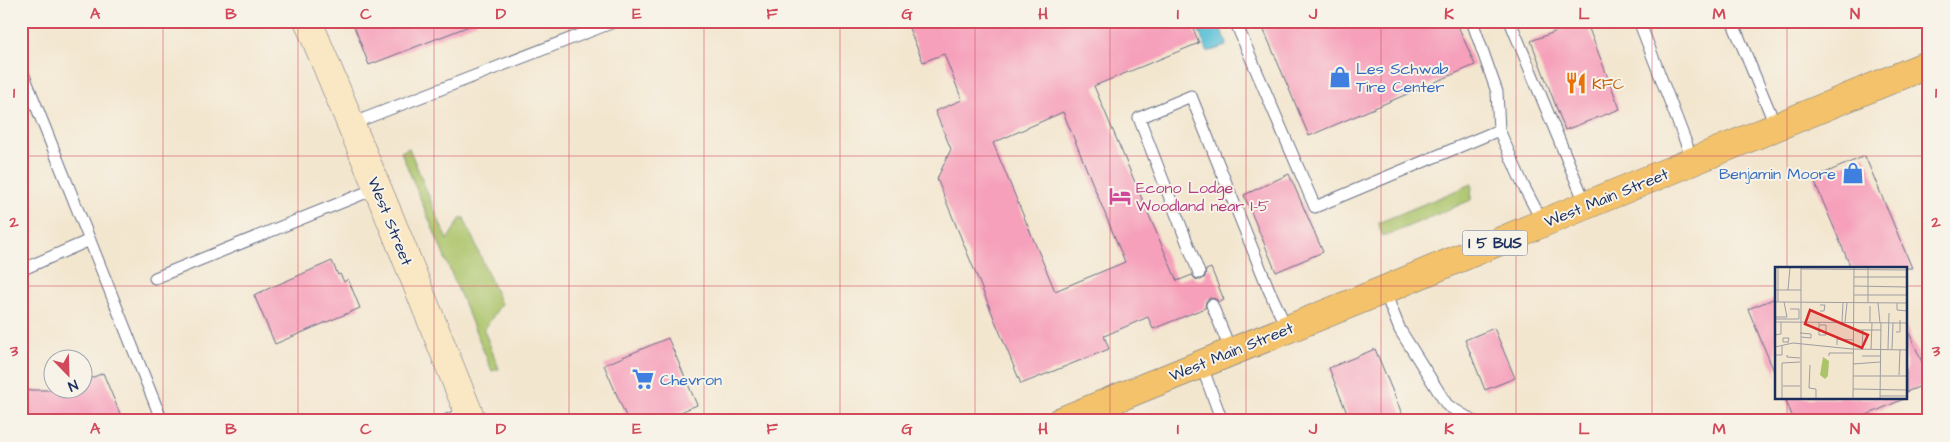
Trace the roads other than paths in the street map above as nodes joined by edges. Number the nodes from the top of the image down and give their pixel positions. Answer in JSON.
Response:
{"nodes":[{"id":1,"x":308,"y":21,"type":"edge"},
{"id":2,"x":616,"y":21,"type":"edge"},
{"id":3,"x":1235,"y":21,"type":"edge"},
{"id":4,"x":1472,"y":21,"type":"edge"},
{"id":5,"x":1510,"y":21,"type":"edge"},
{"id":6,"x":1639,"y":21,"type":"edge"},
{"id":7,"x":1732,"y":21,"type":"edge"},
{"id":8,"x":1929,"y":64,"type":"edge"},
{"id":9,"x":21,"y":68,"type":"edge"},
{"id":10,"x":351,"y":124,"type":"junction"},
{"id":11,"x":1776,"y":127,"type":"junction"},
{"id":12,"x":1499,"y":130,"type":"junction"},
{"id":13,"x":1693,"y":161,"type":"junction"},
{"id":14,"x":377,"y":188,"type":"junction"},
{"id":15,"x":1586,"y":205,"type":"junction"},
{"id":16,"x":1543,"y":223,"type":"junction"},
{"id":17,"x":90,"y":240,"type":"junction"},
{"id":18,"x":21,"y":270,"type":"edge"},
{"id":19,"x":1199,"y":273,"type":"dead end"},
{"id":20,"x":155,"y":278,"type":"dead end"},
{"id":21,"x":1384,"y":290,"type":"junction"},
{"id":22,"x":1212,"y":306,"type":"dead end"},
{"id":23,"x":1287,"y":329,"type":"junction"},
{"id":24,"x":1230,"y":351,"type":"junction"},
{"id":25,"x":1201,"y":363,"type":"junction"},
{"id":26,"x":462,"y":418,"type":"edge"},
{"id":27,"x":162,"y":421,"type":"edge"},
{"id":28,"x":1061,"y":421,"type":"edge"},
{"id":29,"x":1222,"y":421,"type":"edge"},
{"id":30,"x":1473,"y":421,"type":"edge"}],
"edges":[{"from":1,"to":10,"type":"main road","name":"West Street"},
{"from":2,"to":10,"type":"lane"},
{"from":3,"to":12,"type":"lane"},
{"from":4,"to":12,"type":"lane"},
{"from":5,"to":15,"type":"lane"},
{"from":6,"to":13,"type":"lane"},
{"from":7,"to":11,"type":"lane"},
{"from":8,"to":11,"type":"main road","name":"West Main Street","number":"I 5 BUS"},
{"from":9,"to":17,"type":"lane"},
{"from":10,"to":14,"type":"main road","name":"West Street"},
{"from":11,"to":13,"type":"main road","name":"West Main Street","number":"I 5 BUS"},
{"from":12,"to":16,"type":"lane"},
{"from":13,"to":15,"type":"main road","name":"West Main Street","number":"I 5 BUS"},
{"from":14,"to":20,"type":"lane"},
{"from":14,"to":26,"type":"main road","name":"West Street"},
{"from":15,"to":16,"type":"main road","name":"West Main Street","number":"I 5 BUS"},
{"from":16,"to":21,"type":"main road","name":"West Main Street","number":"I 5 BUS"},
{"from":17,"to":18,"type":"lane"},
{"from":17,"to":27,"type":"lane"},
{"from":19,"to":23,"type":"lane"},
{"from":21,"to":23,"type":"main road","name":"West Main Street","number":"I 5 BUS"},
{"from":21,"to":30,"type":"lane"},
{"from":22,"to":24,"type":"lane"},
{"from":23,"to":24,"type":"main road","name":"West Main Street","number":"I 5 BUS"},
{"from":24,"to":25,"type":"main road","name":"West Main Street","number":"I 5 BUS"},
{"from":25,"to":28,"type":"main road","name":"West Main Street","number":"I 5 BUS"},
{"from":25,"to":29,"type":"lane"}]}
